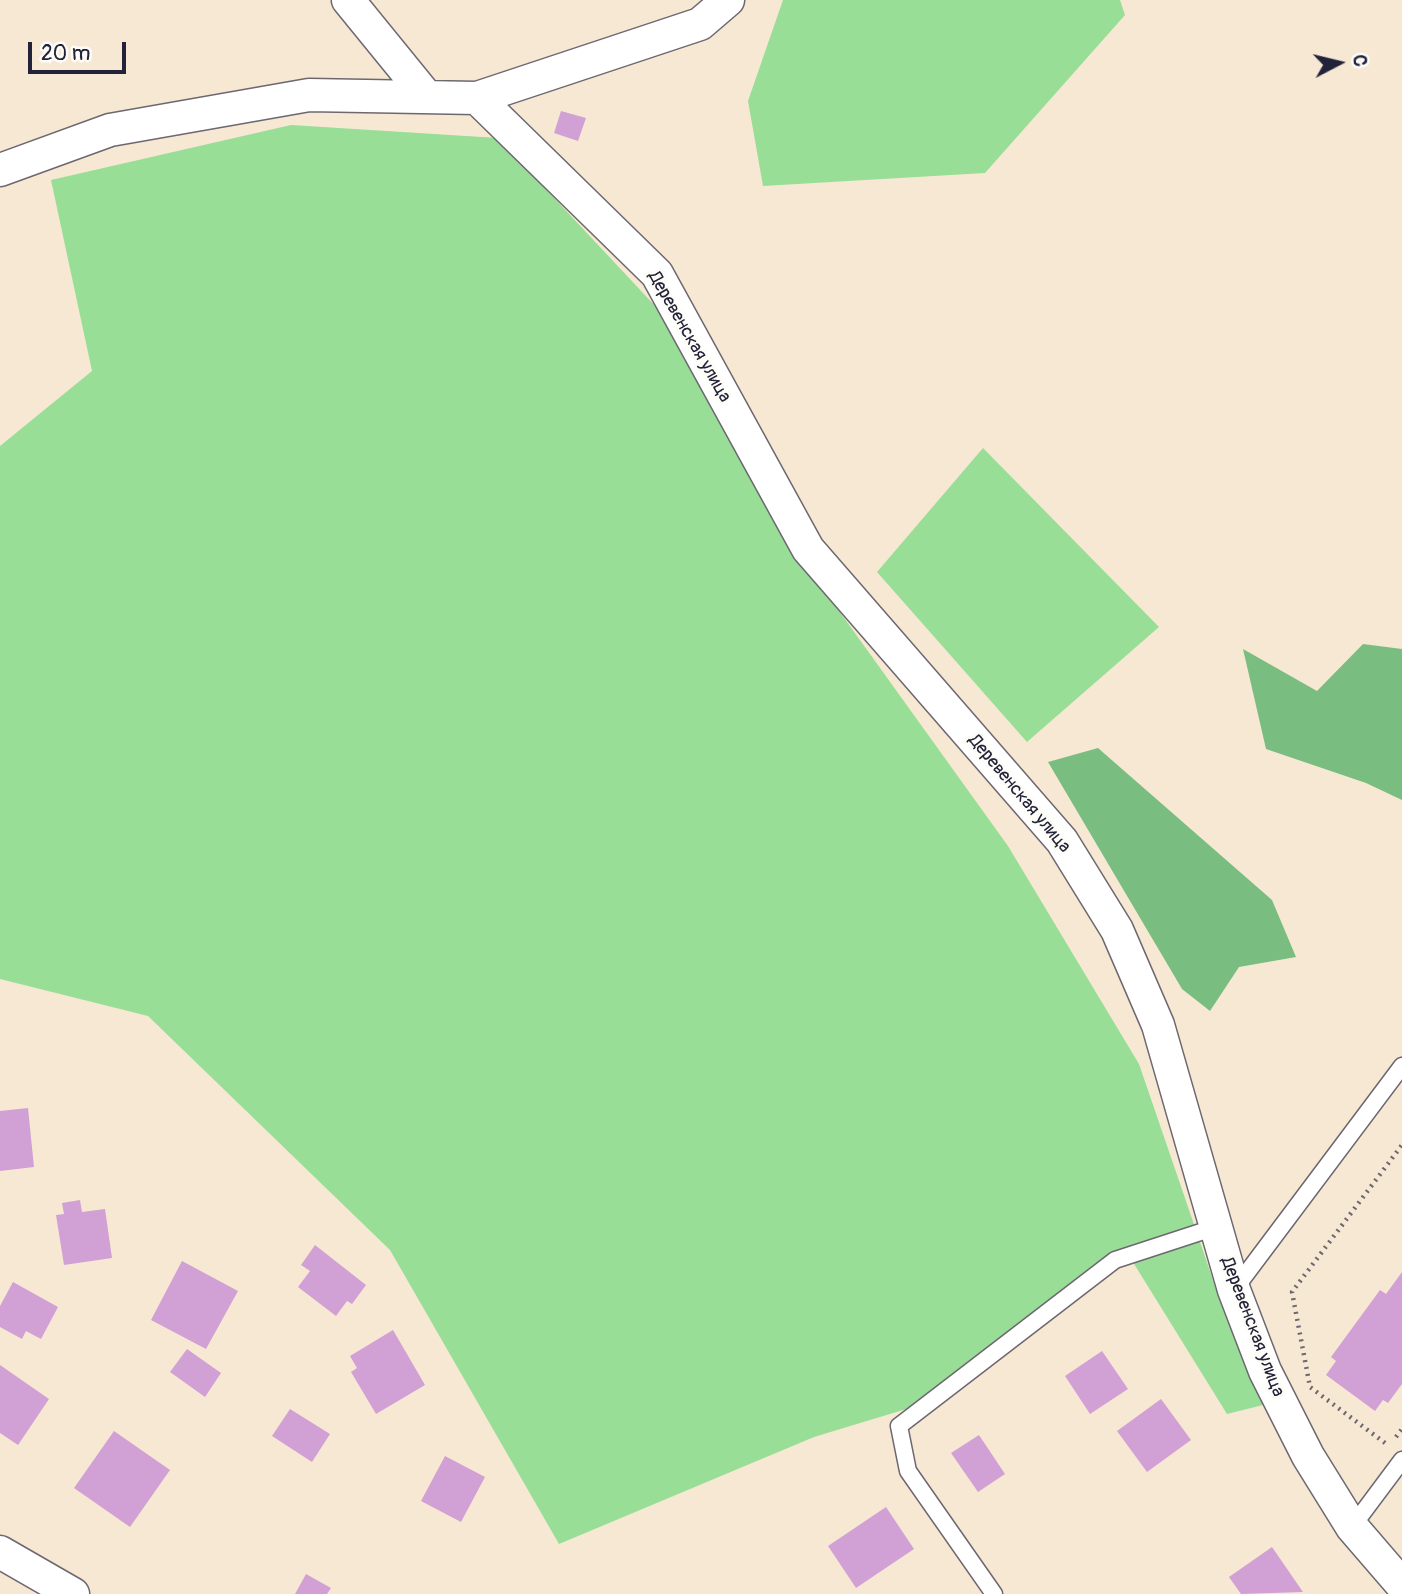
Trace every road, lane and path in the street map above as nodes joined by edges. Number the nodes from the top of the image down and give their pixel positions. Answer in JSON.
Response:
{"nodes":[{"id":1,"x":348,"y":0,"type":"edge"},
{"id":2,"x":729,"y":0,"type":"edge"},
{"id":3,"x":427,"y":97,"type":"junction"},
{"id":4,"x":477,"y":98,"type":"junction"},
{"id":5,"x":0,"y":170,"type":"edge"},
{"id":6,"x":1402,"y":1066,"type":"edge"},
{"id":7,"x":1402,"y":1145,"type":"edge"},
{"id":8,"x":1216,"y":1227,"type":"junction"},
{"id":9,"x":1234,"y":1290,"type":"junction"},
{"id":10,"x":1389,"y":1446,"type":"dead end"},
{"id":11,"x":1402,"y":1460,"type":"edge"},
{"id":12,"x":1352,"y":1527,"type":"junction"},
{"id":13,"x":0,"y":1552,"type":"edge"},
{"id":14,"x":1402,"y":1585,"type":"edge"},
{"id":15,"x":73,"y":1594,"type":"edge"},
{"id":16,"x":994,"y":1594,"type":"edge"}],
"edges":[{"from":1,"to":3,"type":"street"},
{"from":2,"to":4,"type":"street"},
{"from":3,"to":4,"type":"street"},
{"from":3,"to":5,"type":"street"},
{"from":4,"to":8,"type":"street","name":"Деревенская улица"},
{"from":6,"to":9,"type":"lane"},
{"from":7,"to":10,"type":"path"},
{"from":8,"to":9,"type":"street","name":"Деревенская улица"},
{"from":8,"to":16,"type":"lane"},
{"from":9,"to":12,"type":"street","name":"Деревенская улица"},
{"from":11,"to":12,"type":"lane"},
{"from":12,"to":14,"type":"street","name":"Деревенская улица"},
{"from":13,"to":15,"type":"street"}]}
